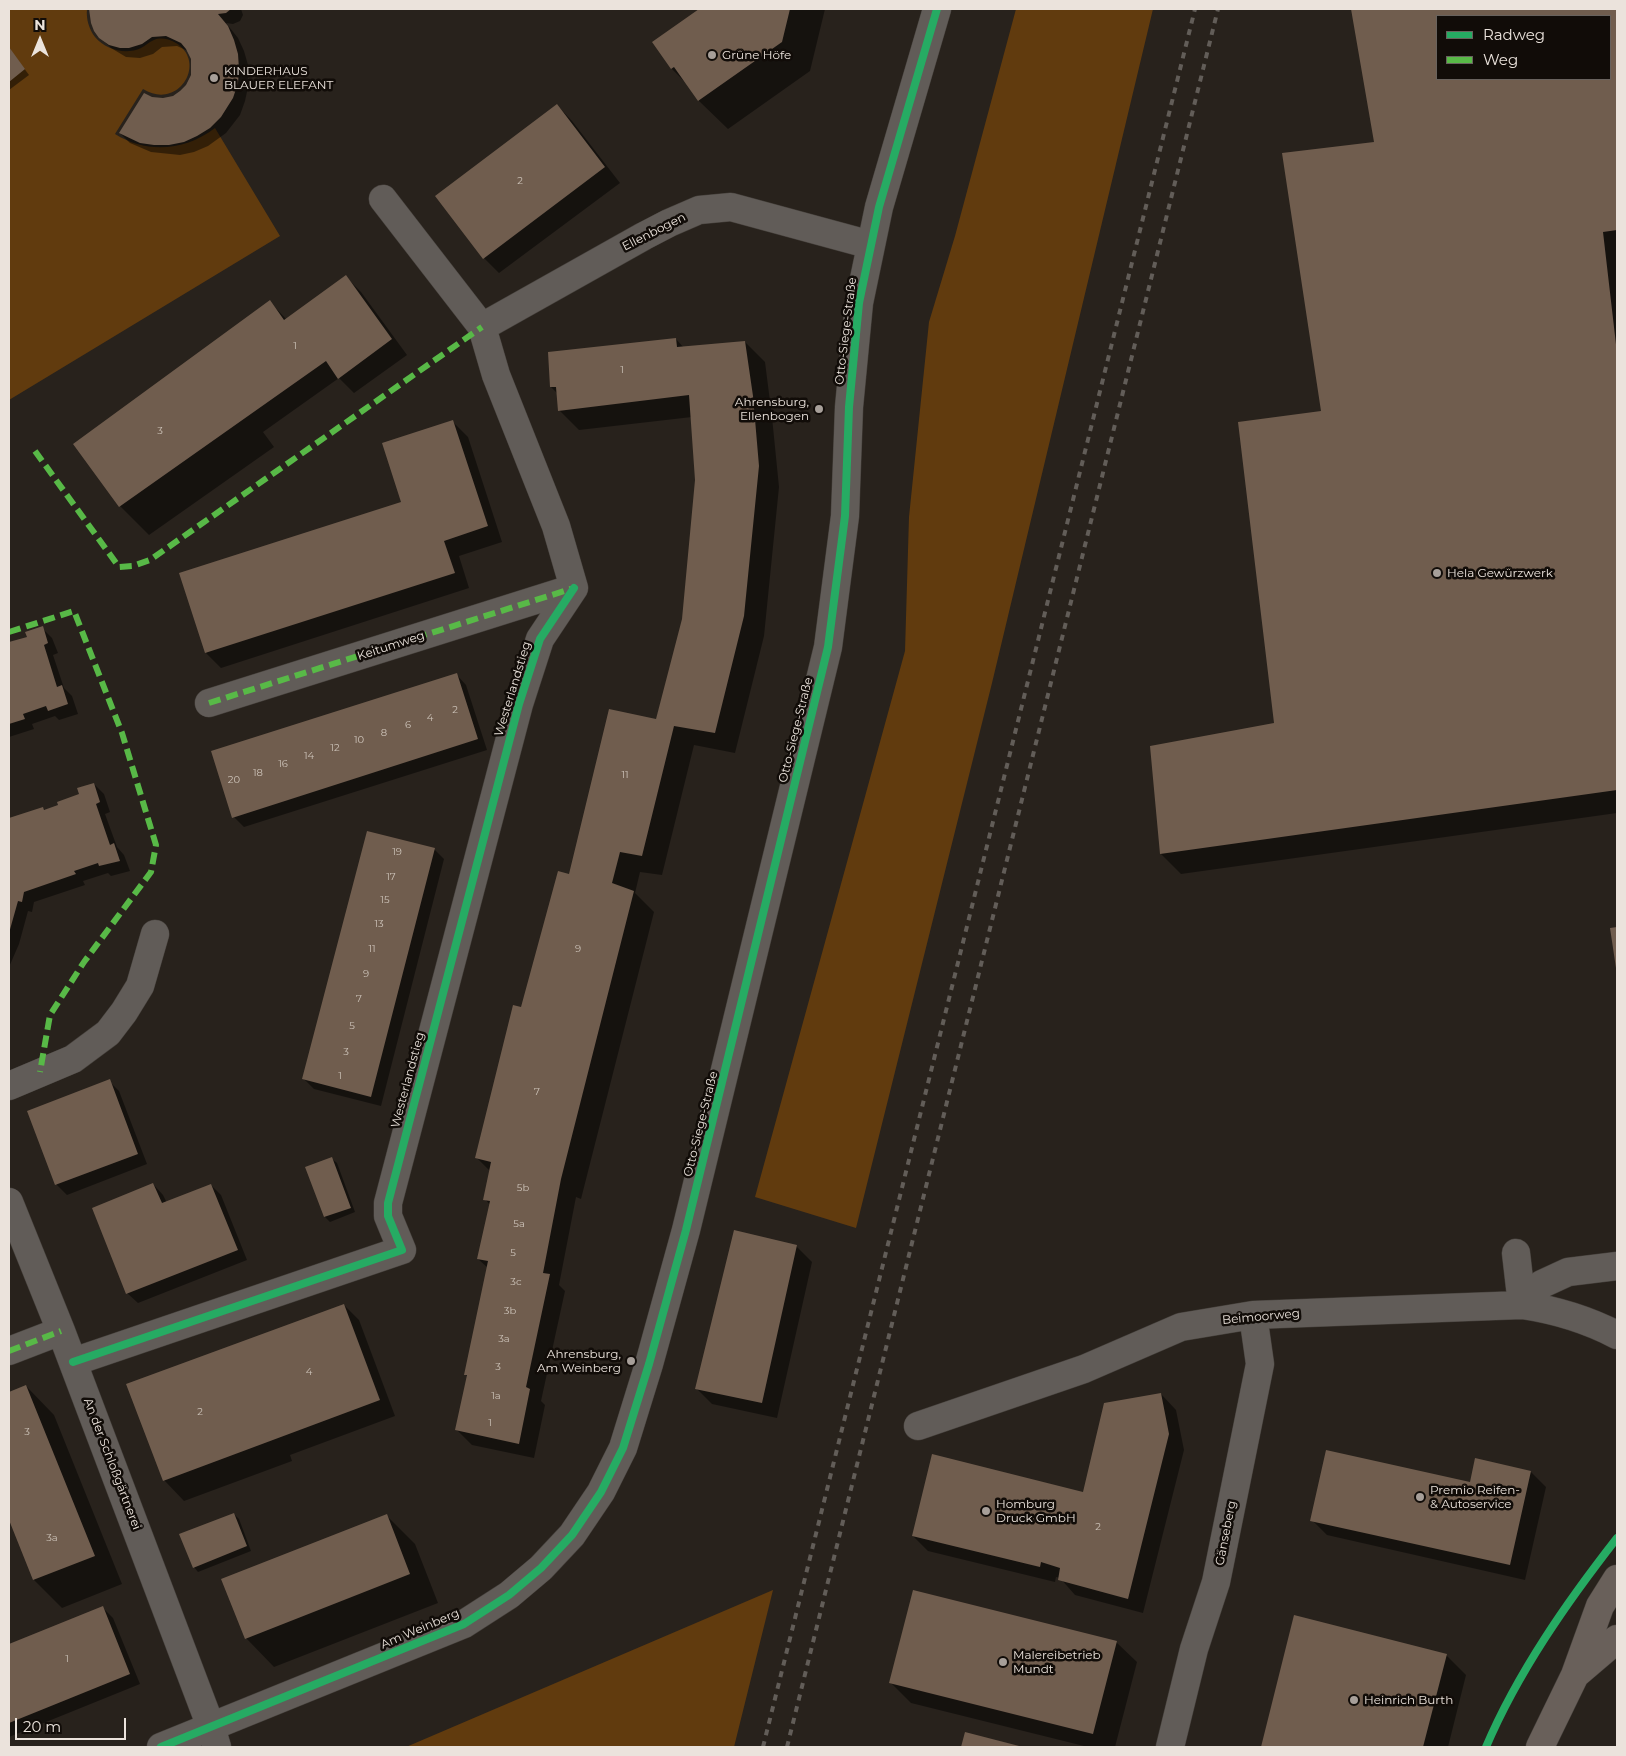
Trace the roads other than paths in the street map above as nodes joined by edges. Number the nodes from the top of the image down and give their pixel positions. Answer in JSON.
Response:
{"nodes":[{"id":1,"x":937,"y":9,"type":"edge"},
{"id":2,"x":384,"y":199,"type":"dead end"},
{"id":3,"x":871,"y":245,"type":"junction"},
{"id":4,"x":482,"y":327,"type":"junction"},
{"id":5,"x":574,"y":588,"type":"junction"},
{"id":6,"x":209,"y":703,"type":"dead end"},
{"id":7,"x":155,"y":934,"type":"dead end"},
{"id":8,"x":9,"y":1086,"type":"edge"},
{"id":9,"x":9,"y":1202,"type":"edge"},
{"id":10,"x":1516,"y":1253,"type":"dead end"},
{"id":11,"x":1617,"y":1266,"type":"edge"},
{"id":12,"x":1522,"y":1305,"type":"junction"},
{"id":13,"x":1254,"y":1315,"type":"junction"},
{"id":14,"x":61,"y":1331,"type":"junction"},
{"id":15,"x":1617,"y":1335,"type":"edge"},
{"id":16,"x":9,"y":1351,"type":"edge"},
{"id":17,"x":73,"y":1362,"type":"junction"},
{"id":18,"x":918,"y":1426,"type":"dead end"},
{"id":19,"x":623,"y":1448,"type":"joint"},
{"id":20,"x":1617,"y":1579,"type":"edge"},
{"id":21,"x":1617,"y":1639,"type":"edge"},
{"id":22,"x":1575,"y":1674,"type":"junction"},
{"id":23,"x":214,"y":1737,"type":"edge"},
{"id":24,"x":161,"y":1747,"type":"edge"},
{"id":25,"x":1170,"y":1747,"type":"edge"},
{"id":26,"x":1540,"y":1747,"type":"edge"}],
"edges":[{"from":1,"to":3,"type":"street","name":"Otto-Siege-Straße"},
{"from":2,"to":4,"type":"street"},
{"from":3,"to":4,"type":"street","name":"Ellenbogen"},
{"from":3,"to":19,"type":"street","name":"Otto-Siege-Straße"},
{"from":4,"to":5,"type":"street"},
{"from":5,"to":6,"type":"street","name":"Keitumweg"},
{"from":5,"to":17,"type":"street","name":"Westerlandstieg"},
{"from":7,"to":8,"type":"street"},
{"from":9,"to":14,"type":"street","name":"An der Schloßgärtnerei"},
{"from":10,"to":12,"type":"street"},
{"from":11,"to":12,"type":"street"},
{"from":12,"to":13,"type":"street","name":"Beimoorweg"},
{"from":12,"to":15,"type":"street","name":"Beimoorweg"},
{"from":13,"to":18,"type":"street","name":"Beimoorweg"},
{"from":13,"to":25,"type":"street","name":"Gänseberg"},
{"from":14,"to":16,"type":"street"},
{"from":14,"to":17,"type":"street","name":"An der Schloßgärtnerei"},
{"from":17,"to":23,"type":"street","name":"An der Schloßgärtnerei"},
{"from":19,"to":23,"type":"street","name":"Am Weinberg"},
{"from":20,"to":22,"type":"main road"},
{"from":21,"to":22,"type":"main road"},
{"from":22,"to":26,"type":"main road"},
{"from":23,"to":24,"type":"street","name":"Am Weinberg"}]}
